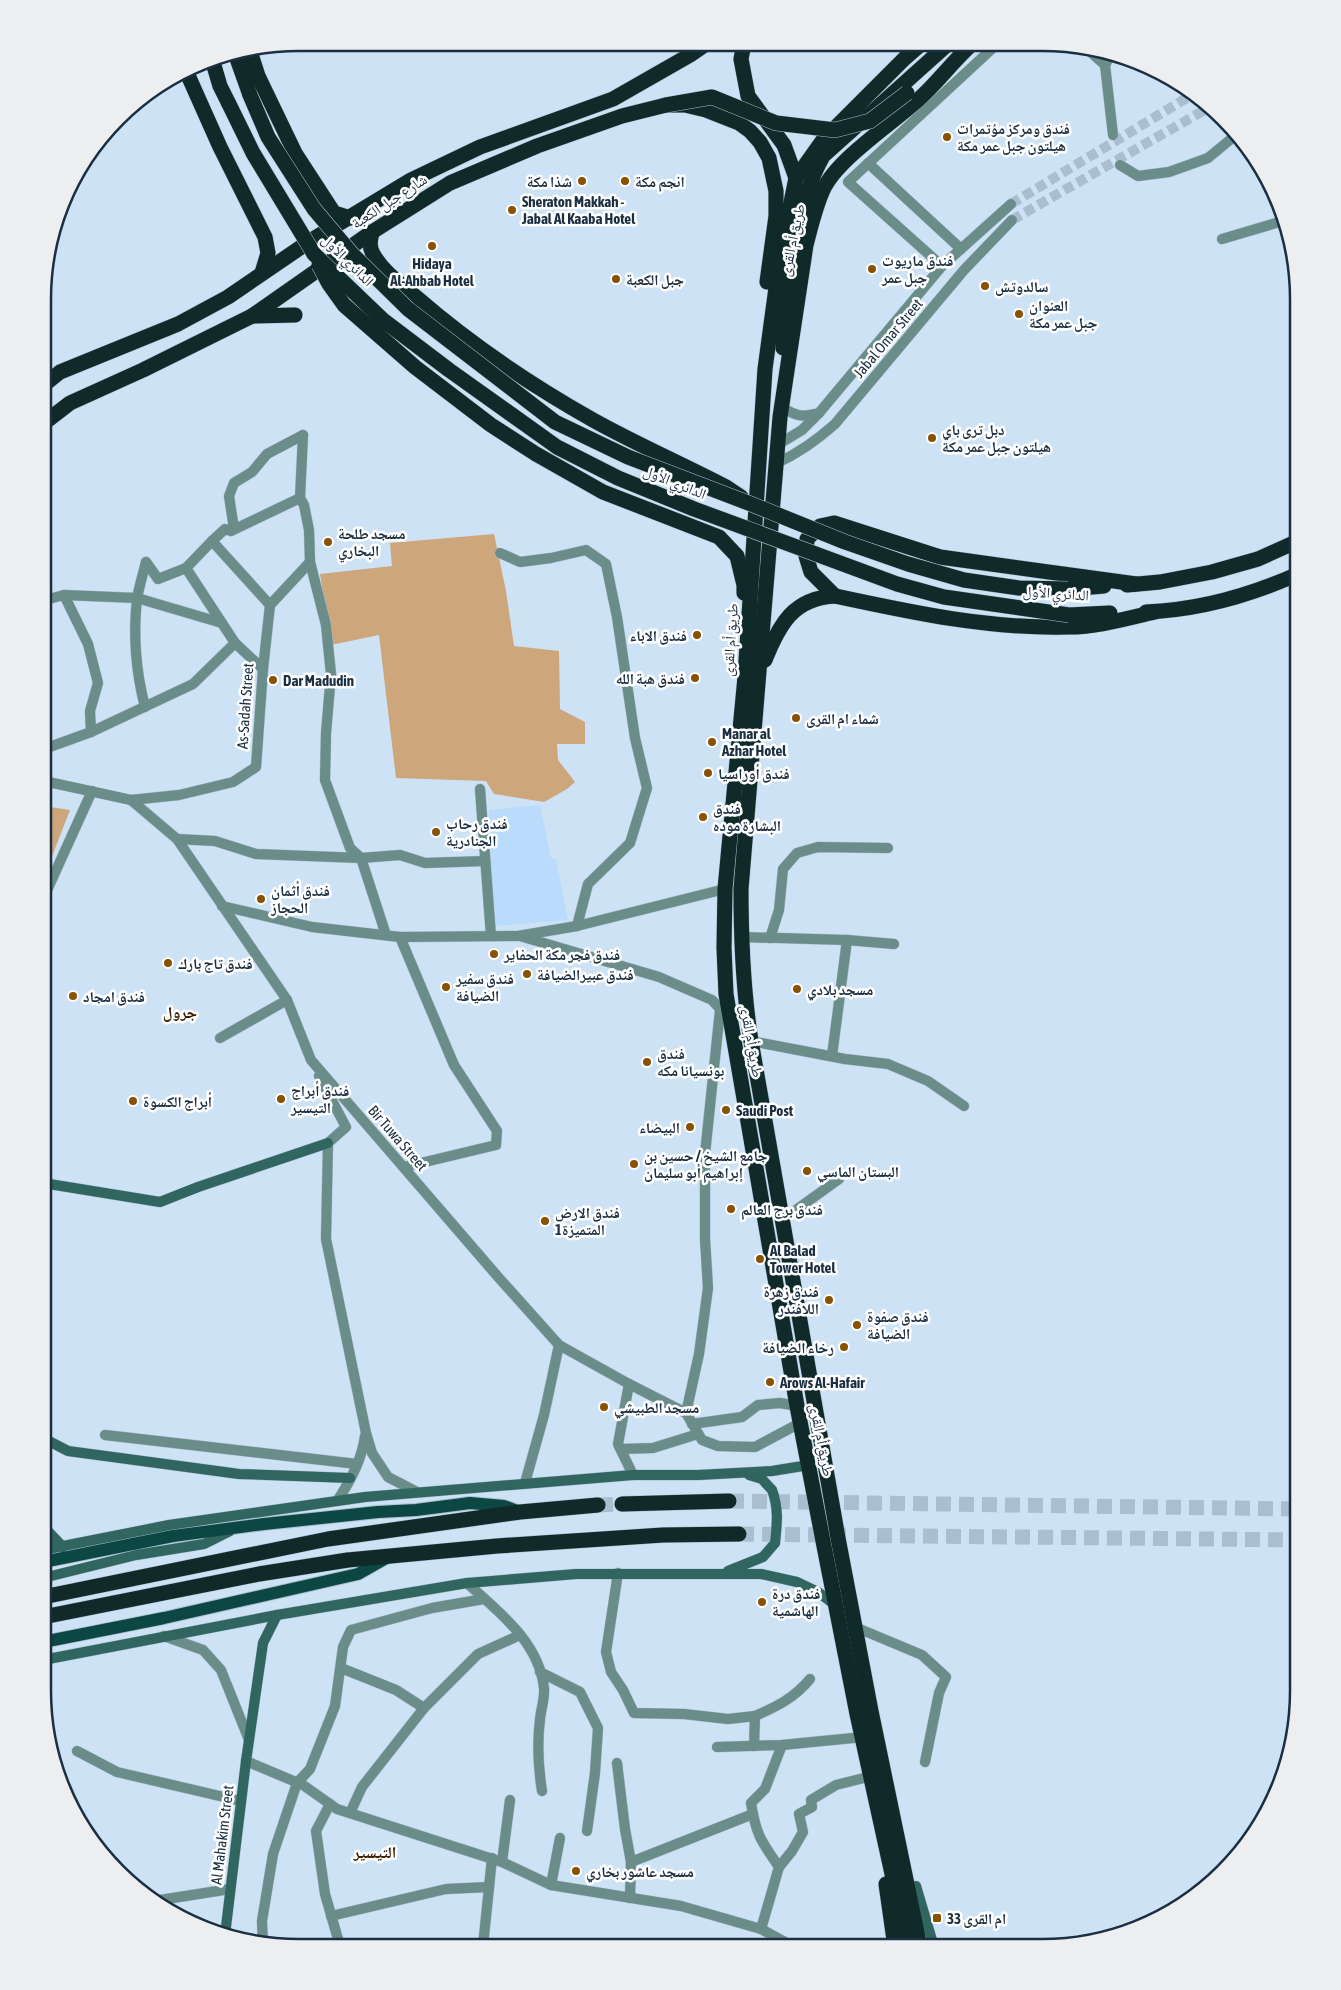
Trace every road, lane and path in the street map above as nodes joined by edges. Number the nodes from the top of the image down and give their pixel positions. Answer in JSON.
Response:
{"nodes":[{"id":1,"x":696,"y":51,"type":"edge"},
{"id":2,"x":743,"y":51,"type":"edge"},
{"id":3,"x":913,"y":51,"type":"edge"},
{"id":4,"x":940,"y":51,"type":"edge"},
{"id":5,"x":964,"y":51,"type":"edge"},
{"id":6,"x":988,"y":51,"type":"edge"},
{"id":7,"x":252,"y":56,"type":"edge"},
{"id":8,"x":957,"y":58,"type":"junction"},
{"id":9,"x":1096,"y":58,"type":"edge"},
{"id":10,"x":237,"y":59,"type":"edge"},
{"id":11,"x":1107,"y":60,"type":"edge"},
{"id":12,"x":1104,"y":65,"type":"junction"},
{"id":13,"x":214,"y":66,"type":"edge"},
{"id":14,"x":190,"y":77,"type":"edge"},
{"id":15,"x":666,"y":105,"type":"junction"},
{"id":16,"x":750,"y":130,"type":"joint"},
{"id":17,"x":1114,"y":135,"type":"dead end"},
{"id":18,"x":1231,"y":139,"type":"edge"},
{"id":19,"x":868,"y":163,"type":"junction"},
{"id":20,"x":1120,"y":165,"type":"dead end"},
{"id":21,"x":796,"y":178,"type":"junction"},
{"id":22,"x":1010,"y":204,"type":"tunnel mouth"},
{"id":23,"x":350,"y":218,"type":"junction"},
{"id":24,"x":1012,"y":220,"type":"tunnel mouth"},
{"id":25,"x":1278,"y":223,"type":"edge"},
{"id":26,"x":372,"y":232,"type":"junction"},
{"id":27,"x":1222,"y":239,"type":"dead end"},
{"id":28,"x":961,"y":249,"type":"junction"},
{"id":29,"x":314,"y":254,"type":"junction"},
{"id":30,"x":951,"y":258,"type":"junction"},
{"id":31,"x":942,"y":266,"type":"junction"},
{"id":32,"x":964,"y":270,"type":"junction"},
{"id":33,"x":262,"y":273,"type":"junction"},
{"id":34,"x":295,"y":315,"type":"dead end"},
{"id":35,"x":252,"y":316,"type":"junction"},
{"id":36,"x":765,"y":369,"type":"junction"},
{"id":37,"x":51,"y":379,"type":"edge"},
{"id":38,"x":781,"y":412,"type":"junction"},
{"id":39,"x":819,"y":413,"type":"junction"},
{"id":40,"x":51,"y":418,"type":"edge"},
{"id":41,"x":779,"y":444,"type":"junction"},
{"id":42,"x":777,"y":463,"type":"junction"},
{"id":43,"x":300,"y":498,"type":"junction"},
{"id":44,"x":751,"y":504,"type":"junction"},
{"id":45,"x":234,"y":530,"type":"junction"},
{"id":46,"x":212,"y":541,"type":"junction"},
{"id":47,"x":1290,"y":545,"type":"edge"},
{"id":48,"x":500,"y":553,"type":"dead end"},
{"id":49,"x":310,"y":562,"type":"junction"},
{"id":50,"x":186,"y":568,"type":"junction"},
{"id":51,"x":1290,"y":577,"type":"edge"},
{"id":52,"x":1136,"y":584,"type":"junction"},
{"id":53,"x":64,"y":595,"type":"junction"},
{"id":54,"x":835,"y":596,"type":"junction"},
{"id":55,"x":51,"y":598,"type":"edge"},
{"id":56,"x":137,"y":598,"type":"junction"},
{"id":57,"x":270,"y":605,"type":"junction"},
{"id":58,"x":1070,"y":621,"type":"junction"},
{"id":59,"x":222,"y":622,"type":"junction"},
{"id":60,"x":235,"y":643,"type":"junction"},
{"id":61,"x":263,"y":669,"type":"junction"},
{"id":62,"x":752,"y":675,"type":"junction"},
{"id":63,"x":145,"y":707,"type":"junction"},
{"id":64,"x":92,"y":732,"type":"junction"},
{"id":65,"x":51,"y":746,"type":"edge"},
{"id":66,"x":51,"y":781,"type":"edge"},
{"id":67,"x":480,"y":789,"type":"dead end"},
{"id":68,"x":92,"y":791,"type":"junction"},
{"id":69,"x":131,"y":800,"type":"junction"},
{"id":70,"x":177,"y":839,"type":"junction"},
{"id":71,"x":888,"y":848,"type":"dead end"},
{"id":72,"x":361,"y":858,"type":"junction"},
{"id":73,"x":485,"y":861,"type":"junction"},
{"id":74,"x":51,"y":882,"type":"edge"},
{"id":75,"x":725,"y":889,"type":"junction"},
{"id":76,"x":222,"y":906,"type":"junction"},
{"id":77,"x":577,"y":926,"type":"junction"},
{"id":78,"x":386,"y":935,"type":"junction"},
{"id":79,"x":491,"y":936,"type":"junction"},
{"id":80,"x":518,"y":936,"type":"junction"},
{"id":81,"x":400,"y":937,"type":"junction"},
{"id":82,"x":741,"y":937,"type":"junction"},
{"id":83,"x":770,"y":938,"type":"junction"},
{"id":84,"x":847,"y":940,"type":"junction"},
{"id":85,"x":894,"y":944,"type":"dead end"},
{"id":86,"x":287,"y":1000,"type":"junction"},
{"id":87,"x":725,"y":1015,"type":"junction"},
{"id":88,"x":220,"y":1038,"type":"dead end"},
{"id":89,"x":751,"y":1042,"type":"junction"},
{"id":90,"x":832,"y":1056,"type":"junction"},
{"id":91,"x":311,"y":1060,"type":"junction"},
{"id":92,"x":964,"y":1106,"type":"dead end"},
{"id":93,"x":328,"y":1143,"type":"junction"},
{"id":94,"x":404,"y":1167,"type":"junction"},
{"id":95,"x":839,"y":1179,"type":"dead end"},
{"id":96,"x":51,"y":1185,"type":"edge"},
{"id":97,"x":782,"y":1220,"type":"junction"},
{"id":98,"x":560,"y":1345,"type":"junction"},
{"id":99,"x":629,"y":1384,"type":"junction"},
{"id":100,"x":797,"y":1406,"type":"junction"},
{"id":101,"x":686,"y":1413,"type":"junction"},
{"id":102,"x":800,"y":1422,"type":"junction"},
{"id":103,"x":692,"y":1424,"type":"junction"},
{"id":104,"x":366,"y":1433,"type":"junction"},
{"id":105,"x":105,"y":1434,"type":"dead end"},
{"id":106,"x":698,"y":1434,"type":"junction"},
{"id":107,"x":51,"y":1442,"type":"edge"},
{"id":108,"x":620,"y":1449,"type":"junction"},
{"id":109,"x":357,"y":1464,"type":"junction"},
{"id":110,"x":809,"y":1466,"type":"junction"},
{"id":111,"x":738,"y":1472,"type":"junction"},
{"id":112,"x":633,"y":1476,"type":"junction"},
{"id":113,"x":350,"y":1478,"type":"junction"},
{"id":114,"x":525,"y":1483,"type":"junction"},
{"id":115,"x":417,"y":1492,"type":"junction"},
{"id":116,"x":337,"y":1501,"type":"junction"},
{"id":117,"x":729,"y":1501,"type":"tunnel mouth"},
{"id":118,"x":622,"y":1504,"type":"tunnel mouth"},
{"id":119,"x":598,"y":1505,"type":"tunnel mouth"},
{"id":120,"x":520,"y":1512,"type":"junction"},
{"id":121,"x":237,"y":1527,"type":"junction"},
{"id":122,"x":51,"y":1534,"type":"edge"},
{"id":123,"x":739,"y":1534,"type":"tunnel mouth"},
{"id":124,"x":63,"y":1547,"type":"junction"},
{"id":125,"x":51,"y":1549,"type":"edge"},
{"id":126,"x":389,"y":1556,"type":"junction"},
{"id":127,"x":51,"y":1560,"type":"edge"},
{"id":128,"x":618,"y":1573,"type":"junction"},
{"id":129,"x":722,"y":1573,"type":"junction"},
{"id":130,"x":51,"y":1576,"type":"edge"},
{"id":131,"x":467,"y":1583,"type":"junction"},
{"id":132,"x":51,"y":1595,"type":"edge"},
{"id":133,"x":484,"y":1599,"type":"junction"},
{"id":134,"x":835,"y":1605,"type":"junction"},
{"id":135,"x":51,"y":1614,"type":"edge"},
{"id":136,"x":277,"y":1615,"type":"junction"},
{"id":137,"x":854,"y":1627,"type":"junction"},
{"id":138,"x":520,"y":1634,"type":"junction"},
{"id":139,"x":164,"y":1636,"type":"junction"},
{"id":140,"x":51,"y":1640,"type":"edge"},
{"id":141,"x":51,"y":1658,"type":"edge"},
{"id":142,"x":341,"y":1668,"type":"junction"},
{"id":143,"x":540,"y":1672,"type":"junction"},
{"id":144,"x":810,"y":1679,"type":"dead end"},
{"id":145,"x":424,"y":1708,"type":"junction"},
{"id":146,"x":755,"y":1716,"type":"junction"},
{"id":147,"x":863,"y":1737,"type":"junction"},
{"id":148,"x":249,"y":1740,"type":"junction"},
{"id":149,"x":782,"y":1745,"type":"junction"},
{"id":150,"x":754,"y":1746,"type":"junction"},
{"id":151,"x":717,"y":1747,"type":"dead end"},
{"id":152,"x":77,"y":1751,"type":"dead end"},
{"id":153,"x":246,"y":1761,"type":"junction"},
{"id":154,"x":925,"y":1762,"type":"dead end"},
{"id":155,"x":617,"y":1763,"type":"dead end"},
{"id":156,"x":877,"y":1778,"type":"junction"},
{"id":157,"x":297,"y":1783,"type":"junction"},
{"id":158,"x":542,"y":1791,"type":"dead end"},
{"id":159,"x":510,"y":1800,"type":"dead end"},
{"id":160,"x":241,"y":1801,"type":"junction"},
{"id":161,"x":330,"y":1804,"type":"junction"},
{"id":162,"x":350,"y":1813,"type":"junction"},
{"id":163,"x":752,"y":1814,"type":"junction"},
{"id":164,"x":587,"y":1830,"type":"dead end"},
{"id":165,"x":560,"y":1838,"type":"dead end"},
{"id":166,"x":895,"y":1855,"type":"junction"},
{"id":167,"x":492,"y":1858,"type":"junction"},
{"id":168,"x":502,"y":1862,"type":"junction"},
{"id":169,"x":631,"y":1862,"type":"junction"},
{"id":170,"x":779,"y":1867,"type":"junction"},
{"id":171,"x":551,"y":1886,"type":"junction"},
{"id":172,"x":916,"y":1886,"type":"joint"},
{"id":173,"x":489,"y":1887,"type":"junction"},
{"id":174,"x":230,"y":1889,"type":"junction"},
{"id":175,"x":630,"y":1898,"type":"junction"},
{"id":176,"x":165,"y":1899,"type":"edge"},
{"id":177,"x":331,"y":1916,"type":"junction"},
{"id":178,"x":226,"y":1928,"type":"edge"},
{"id":179,"x":761,"y":1929,"type":"junction"},
{"id":180,"x":263,"y":1936,"type":"edge"},
{"id":181,"x":338,"y":1939,"type":"edge"},
{"id":182,"x":484,"y":1939,"type":"edge"},
{"id":183,"x":779,"y":1939,"type":"edge"},
{"id":184,"x":894,"y":1939,"type":"edge"},
{"id":185,"x":907,"y":1939,"type":"edge"},
{"id":186,"x":918,"y":1939,"type":"edge"},
{"id":187,"x":932,"y":1939,"type":"edge"}],
"edges":[{"from":1,"to":23,"type":"highway","name":"شارع جبل الكعبة"},
{"from":2,"to":21,"type":"highway"},
{"from":3,"to":21,"type":"highway","name":"طريق أم القرى"},
{"from":4,"to":38,"type":"highway","name":"طريق أم القرى"},
{"from":5,"to":8,"type":"highway","name":"طريق أم القرى"},
{"from":6,"to":19,"type":"street"},
{"from":7,"to":23,"type":"highway"},
{"from":8,"to":15,"type":"highway","bridge":true},
{"from":8,"to":38,"type":"highway","name":"طريق أم القرى"},
{"from":9,"to":12,"type":"street"},
{"from":10,"to":44,"type":"highway","name":"الدائري الأول","bridge":true},
{"from":11,"to":12,"type":"street"},
{"from":12,"to":17,"type":"street"},
{"from":13,"to":29,"type":"highway","name":"الدائري الأول","bridge":true},
{"from":14,"to":33,"type":"highway"},
{"from":15,"to":16,"type":"highway","name":"شارع جبل الكعبة","bridge":true},
{"from":15,"to":26,"type":"highway","name":"شارع جبل الكعبة"},
{"from":16,"to":36,"type":"highway","name":"طريق أم القرى"},
{"from":18,"to":20,"type":"street"},
{"from":19,"to":28,"type":"street"},
{"from":19,"to":31,"type":"street"},
{"from":21,"to":36,"type":"highway","name":"طريق أم القرى"},
{"from":22,"to":28,"type":"street","name":"Jabal Omar Street"},
{"from":23,"to":33,"type":"highway","name":"شارع جبل الكعبة"},
{"from":24,"to":32,"type":"street","name":"Jabal Omar Street"},
{"from":25,"to":27,"type":"street"},
{"from":26,"to":35,"type":"highway","name":"شارع جبل الكعبة"},
{"from":26,"to":44,"type":"highway"},
{"from":28,"to":30,"type":"street","name":"Jabal Omar Street"},
{"from":29,"to":58,"type":"highway","name":"الدائري الأول","bridge":true},
{"from":29,"to":62,"type":"highway","bridge":true},
{"from":30,"to":31,"type":"street","name":"Jabal Omar Street"},
{"from":30,"to":32,"type":"street"},
{"from":31,"to":39,"type":"street","name":"Jabal Omar Street"},
{"from":32,"to":42,"type":"street","name":"Jabal Omar Street"},
{"from":33,"to":37,"type":"highway","name":"شارع جبل الكعبة"},
{"from":34,"to":35,"type":"highway"},
{"from":35,"to":40,"type":"highway","name":"شارع جبل الكعبة"},
{"from":36,"to":62,"type":"highway","name":"طريق أم القرى"},
{"from":38,"to":39,"type":"street"},
{"from":38,"to":41,"type":"highway","name":"طريق أم القرى"},
{"from":39,"to":41,"type":"street","name":"Jabal Omar Street"},
{"from":41,"to":42,"type":"highway","name":"طريق أم القرى"},
{"from":42,"to":62,"type":"highway","name":"طريق أم القرى"},
{"from":43,"to":45,"type":"street"},
{"from":43,"to":45,"type":"street"},
{"from":43,"to":49,"type":"street"},
{"from":44,"to":52,"type":"highway","name":"الدائري الأول","bridge":true},
{"from":45,"to":46,"type":"street"},
{"from":46,"to":50,"type":"street"},
{"from":46,"to":57,"type":"street"},
{"from":47,"to":52,"type":"highway","name":"الدائري الأول"},
{"from":48,"to":77,"type":"street"},
{"from":49,"to":57,"type":"street"},
{"from":49,"to":72,"type":"street"},
{"from":50,"to":56,"type":"street"},
{"from":50,"to":59,"type":"street"},
{"from":51,"to":58,"type":"highway","name":"الدائري الأول"},
{"from":52,"to":54,"type":"highway"},
{"from":53,"to":55,"type":"street"},
{"from":53,"to":56,"type":"street"},
{"from":53,"to":64,"type":"street"},
{"from":54,"to":58,"type":"highway"},
{"from":54,"to":62,"type":"highway"},
{"from":56,"to":59,"type":"street"},
{"from":56,"to":63,"type":"street"},
{"from":57,"to":61,"type":"street","name":"As-Sadah Street"},
{"from":59,"to":60,"type":"street"},
{"from":60,"to":61,"type":"street"},
{"from":60,"to":63,"type":"street"},
{"from":61,"to":69,"type":"street","name":"As-Sadah Street"},
{"from":62,"to":75,"type":"highway","name":"طريق أم القرى"},
{"from":62,"to":82,"type":"highway","name":"طريق أم القرى"},
{"from":63,"to":64,"type":"street"},
{"from":64,"to":65,"type":"street"},
{"from":66,"to":68,"type":"street","name":"Bir Tuwa Street"},
{"from":67,"to":73,"type":"street"},
{"from":68,"to":69,"type":"street","name":"Bir Tuwa Street"},
{"from":68,"to":74,"type":"street"},
{"from":69,"to":70,"type":"street","name":"Bir Tuwa Street"},
{"from":70,"to":72,"type":"street"},
{"from":70,"to":76,"type":"street","name":"Bir Tuwa Street"},
{"from":71,"to":83,"type":"street"},
{"from":72,"to":73,"type":"street"},
{"from":72,"to":78,"type":"street"},
{"from":73,"to":79,"type":"street"},
{"from":75,"to":77,"type":"street"},
{"from":75,"to":87,"type":"highway","name":"طريق أم القرى"},
{"from":76,"to":78,"type":"street"},
{"from":76,"to":86,"type":"street","name":"Bir Tuwa Street"},
{"from":77,"to":80,"type":"street"},
{"from":78,"to":81,"type":"street"},
{"from":79,"to":80,"type":"street"},
{"from":79,"to":81,"type":"street"},
{"from":80,"to":87,"type":"street"},
{"from":81,"to":94,"type":"street"},
{"from":82,"to":83,"type":"street"},
{"from":82,"to":89,"type":"highway","name":"طريق أم القرى"},
{"from":83,"to":84,"type":"street"},
{"from":84,"to":85,"type":"street"},
{"from":84,"to":90,"type":"street"},
{"from":86,"to":88,"type":"street"},
{"from":86,"to":91,"type":"street","name":"Bir Tuwa Street"},
{"from":87,"to":89,"type":"highway"},
{"from":87,"to":100,"type":"highway","name":"طريق أم القرى"},
{"from":87,"to":101,"type":"street"},
{"from":89,"to":90,"type":"street"},
{"from":89,"to":97,"type":"highway","name":"طريق أم القرى"},
{"from":90,"to":92,"type":"street"},
{"from":91,"to":93,"type":"street"},
{"from":91,"to":94,"type":"street","name":"Bir Tuwa Street"},
{"from":93,"to":96,"type":"street"},
{"from":93,"to":104,"type":"street"},
{"from":94,"to":98,"type":"street","name":"Bir Tuwa Street"},
{"from":95,"to":97,"type":"street"},
{"from":97,"to":137,"type":"highway","name":"طريق أم القرى"},
{"from":98,"to":99,"type":"street","name":"Bir Tuwa Street"},
{"from":98,"to":114,"type":"street"},
{"from":99,"to":101,"type":"street","name":"Bir Tuwa Street"},
{"from":99,"to":108,"type":"street"},
{"from":100,"to":102,"type":"highway","name":"طريق أم القرى"},
{"from":100,"to":103,"type":"street"},
{"from":101,"to":103,"type":"street"},
{"from":102,"to":106,"type":"street"},
{"from":102,"to":110,"type":"highway","name":"طريق أم القرى"},
{"from":103,"to":106,"type":"street"},
{"from":104,"to":109,"type":"street"},
{"from":104,"to":115,"type":"street"},
{"from":105,"to":109,"type":"street"},
{"from":106,"to":108,"type":"street"},
{"from":107,"to":113,"type":"street"},
{"from":108,"to":112,"type":"street"},
{"from":109,"to":113,"type":"street"},
{"from":110,"to":111,"type":"street"},
{"from":110,"to":134,"type":"highway","name":"طريق أم القرى"},
{"from":111,"to":112,"type":"street"},
{"from":111,"to":129,"type":"street","bridge":true},
{"from":112,"to":114,"type":"street"},
{"from":113,"to":116,"type":"street"},
{"from":114,"to":115,"type":"street"},
{"from":115,"to":116,"type":"street"},
{"from":116,"to":124,"type":"street"},
{"from":117,"to":118,"type":"highway"},
{"from":119,"to":120,"type":"highway"},
{"from":120,"to":121,"type":"main road"},
{"from":120,"to":132,"type":"highway"},
{"from":121,"to":127,"type":"main road"},
{"from":121,"to":130,"type":"street"},
{"from":122,"to":124,"type":"street"},
{"from":123,"to":126,"type":"highway"},
{"from":124,"to":125,"type":"street"},
{"from":126,"to":135,"type":"highway"},
{"from":126,"to":140,"type":"main road"},
{"from":128,"to":129,"type":"street"},
{"from":128,"to":131,"type":"street"},
{"from":128,"to":146,"type":"street"},
{"from":129,"to":134,"type":"street"},
{"from":131,"to":133,"type":"street"},
{"from":131,"to":136,"type":"street"},
{"from":133,"to":138,"type":"street"},
{"from":133,"to":142,"type":"street"},
{"from":134,"to":147,"type":"highway","name":"طريق أم القرى"},
{"from":136,"to":139,"type":"street"},
{"from":136,"to":148,"type":"street","name":"Al Mahakim Street"},
{"from":137,"to":154,"type":"street"},
{"from":137,"to":156,"type":"highway","name":"طريق أم القرى"},
{"from":138,"to":143,"type":"street"},
{"from":138,"to":145,"type":"street"},
{"from":139,"to":141,"type":"street"},
{"from":139,"to":148,"type":"street"},
{"from":142,"to":145,"type":"street"},
{"from":142,"to":157,"type":"street"},
{"from":143,"to":158,"type":"street"},
{"from":143,"to":164,"type":"street"},
{"from":144,"to":146,"type":"street"},
{"from":145,"to":162,"type":"street"},
{"from":146,"to":150,"type":"street"},
{"from":147,"to":149,"type":"street"},
{"from":147,"to":156,"type":"highway","name":"طريق أم القرى"},
{"from":148,"to":153,"type":"street","name":"Al Mahakim Street"},
{"from":149,"to":150,"type":"street"},
{"from":149,"to":163,"type":"street"},
{"from":150,"to":151,"type":"street"},
{"from":152,"to":160,"type":"street"},
{"from":153,"to":157,"type":"street"},
{"from":153,"to":160,"type":"street","name":"Al Mahakim Street"},
{"from":155,"to":169,"type":"street"},
{"from":156,"to":166,"type":"highway","name":"طريق أم القرى"},
{"from":156,"to":170,"type":"street"},
{"from":156,"to":172,"type":"highway"},
{"from":156,"to":184,"type":"highway"},
{"from":157,"to":161,"type":"street"},
{"from":157,"to":180,"type":"street"},
{"from":159,"to":168,"type":"street"},
{"from":160,"to":174,"type":"street","name":"Al Mahakim Street"},
{"from":161,"to":162,"type":"street"},
{"from":161,"to":177,"type":"street"},
{"from":162,"to":167,"type":"street"},
{"from":163,"to":169,"type":"street"},
{"from":163,"to":170,"type":"street"},
{"from":165,"to":171,"type":"street"},
{"from":166,"to":185,"type":"highway"},
{"from":166,"to":186,"type":"highway"},
{"from":167,"to":168,"type":"street"},
{"from":167,"to":173,"type":"street"},
{"from":168,"to":171,"type":"street"},
{"from":169,"to":175,"type":"street"},
{"from":170,"to":179,"type":"street"},
{"from":171,"to":175,"type":"street"},
{"from":172,"to":187,"type":"street"},
{"from":173,"to":177,"type":"street"},
{"from":173,"to":182,"type":"street"},
{"from":174,"to":176,"type":"street"},
{"from":174,"to":178,"type":"street","name":"Al Mahakim Street"},
{"from":175,"to":179,"type":"street"},
{"from":177,"to":181,"type":"street"},
{"from":179,"to":183,"type":"street"}]}
